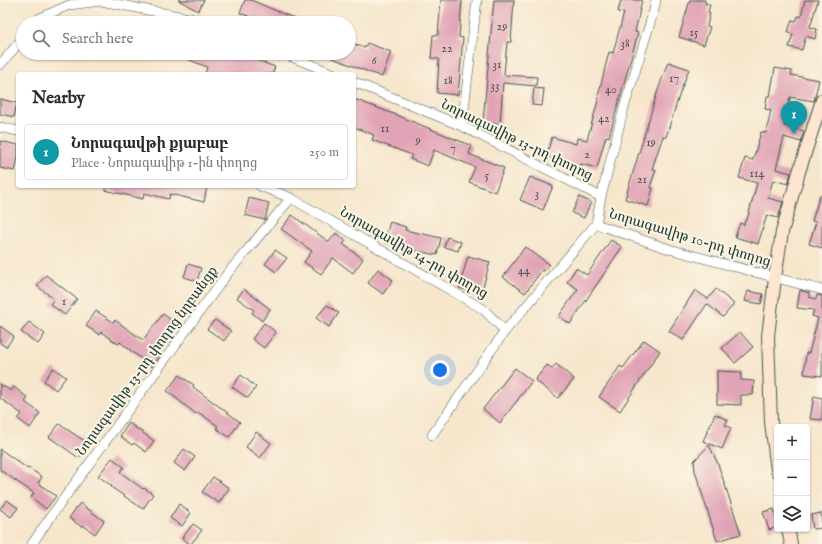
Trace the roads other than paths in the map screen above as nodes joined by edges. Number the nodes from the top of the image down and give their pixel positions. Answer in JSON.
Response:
{"nodes":[{"id":1,"x":477,"y":0,"type":"edge"},
{"id":2,"x":656,"y":0,"type":"edge"},
{"id":3,"x":44,"y":16,"type":"edge"},
{"id":4,"x":178,"y":16,"type":"edge"},
{"id":5,"x":16,"y":46,"type":"edge"},
{"id":6,"x":299,"y":60,"type":"edge"},
{"id":7,"x":0,"y":65,"type":"edge"},
{"id":8,"x":329,"y":72,"type":"edge"},
{"id":9,"x":356,"y":83,"type":"edge"},
{"id":10,"x":822,"y":100,"type":"edge"},
{"id":11,"x":462,"y":126,"type":"junction"},
{"id":12,"x":0,"y":127,"type":"edge"},
{"id":13,"x":16,"y":131,"type":"edge"},
{"id":14,"x":265,"y":188,"type":"edge"},
{"id":15,"x":601,"y":197,"type":"junction"},
{"id":16,"x":291,"y":198,"type":"junction"},
{"id":17,"x":596,"y":224,"type":"junction"},
{"id":18,"x":775,"y":278,"type":"junction"},
{"id":19,"x":822,"y":290,"type":"edge"},
{"id":20,"x":505,"y":331,"type":"junction"},
{"id":21,"x":432,"y":435,"type":"dead end"},
{"id":22,"x":776,"y":460,"type":"edge"},
{"id":23,"x":789,"y":532,"type":"edge"},
{"id":24,"x":32,"y":544,"type":"edge"},
{"id":25,"x":791,"y":544,"type":"edge"}],
"edges":[{"from":1,"to":11,"type":"street"},
{"from":2,"to":15,"type":"street","name":"Նորագավիթ 10-րդ փողոց"},
{"from":3,"to":4,"type":"street"},
{"from":5,"to":7,"type":"street"},
{"from":6,"to":8,"type":"street"},
{"from":9,"to":11,"type":"street","name":"Նորագավիթ 13-րդ փողոց"},
{"from":10,"to":18,"type":"main road"},
{"from":11,"to":15,"type":"street","name":"Նորագավիթ 13-րդ փողոց"},
{"from":12,"to":13,"type":"street"},
{"from":14,"to":16,"type":"street","name":"Նորագավիթ 14-րդ փողոց"},
{"from":15,"to":17,"type":"street","name":"Նորագավիթ 10-րդ փողոց"},
{"from":16,"to":20,"type":"street","name":"Նորագավիթ 14-րդ փողոց"},
{"from":16,"to":24,"type":"street","name":"Նորագավիթ 13-րդ փողոց նրբանցք"},
{"from":17,"to":18,"type":"street","name":"Նորագավիթ 10-րդ փողոց"},
{"from":17,"to":20,"type":"street","name":"Նորագավիթ 10-րդ փողոց"},
{"from":18,"to":19,"type":"street","name":"Նորագավիթ 10-րդ փողոց"},
{"from":18,"to":22,"type":"main road"},
{"from":20,"to":21,"type":"street","name":"Նորագավիթ 10-րդ փողոց"},
{"from":23,"to":25,"type":"main road"}]}
